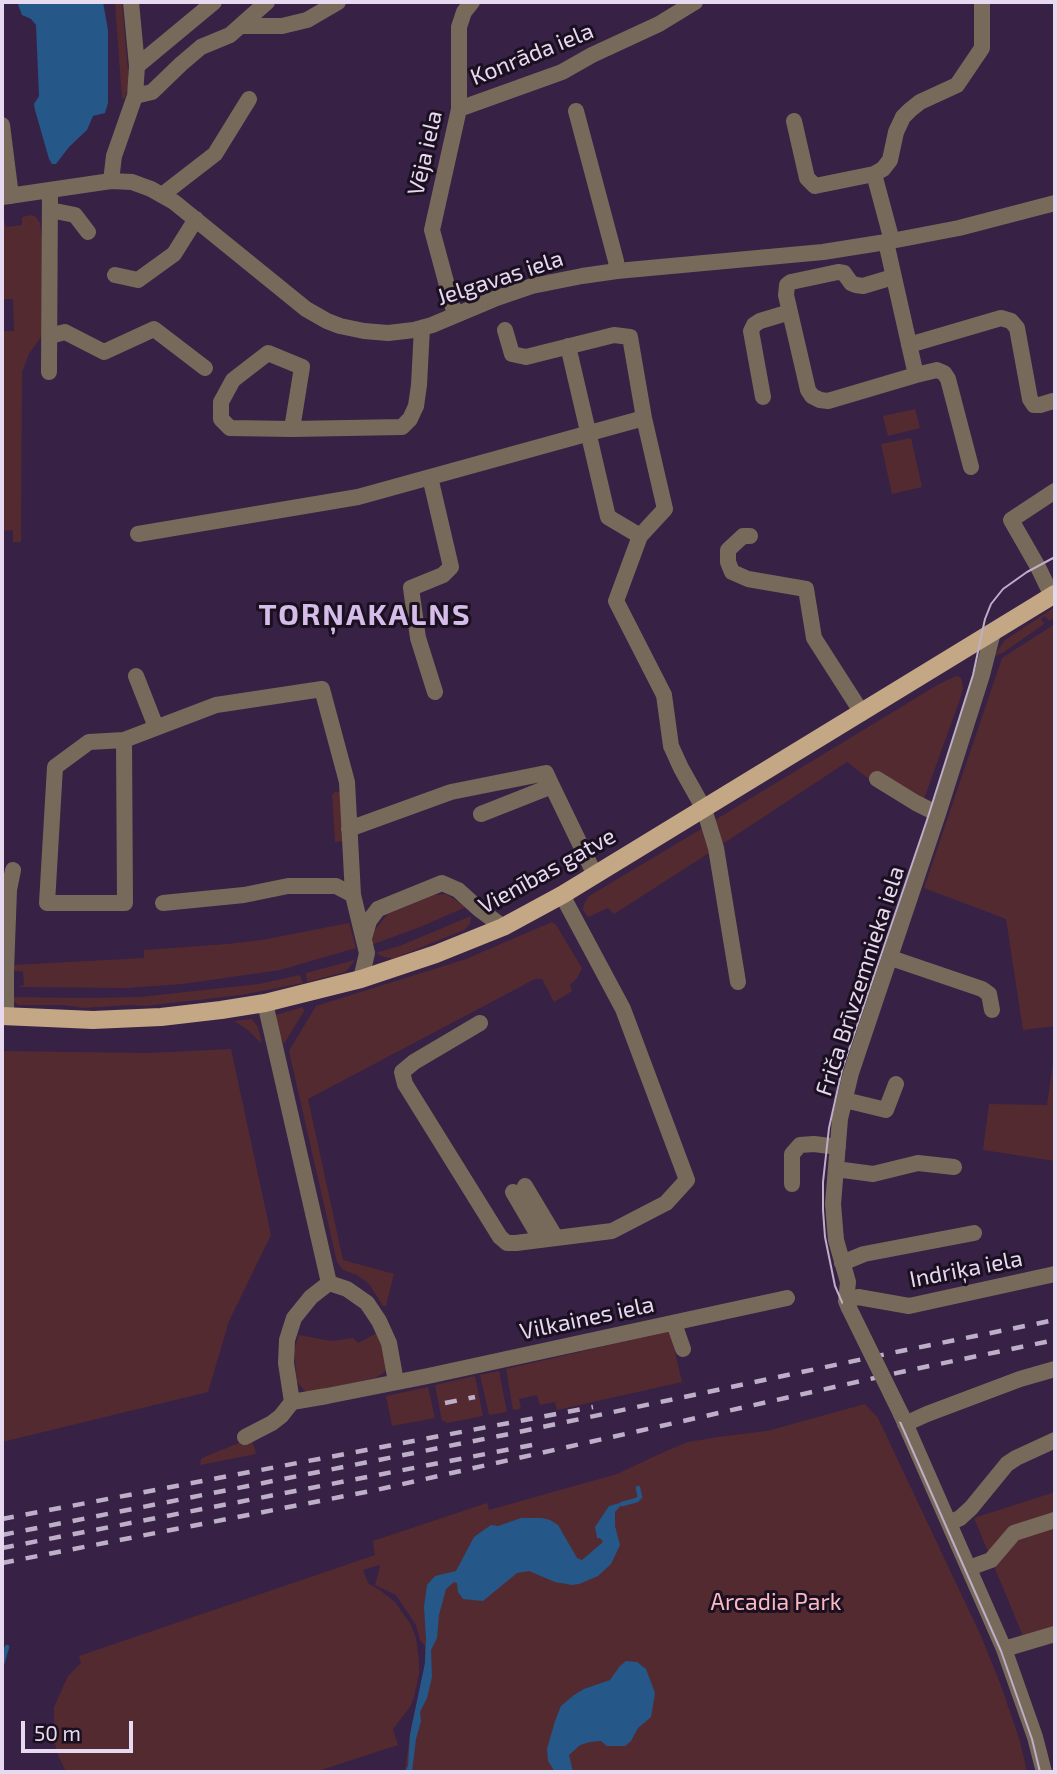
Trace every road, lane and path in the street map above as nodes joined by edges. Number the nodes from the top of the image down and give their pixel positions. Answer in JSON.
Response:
{"nodes":[{"id":1,"x":131,"y":2,"type":"edge"},
{"id":2,"x":214,"y":2,"type":"edge"},
{"id":3,"x":267,"y":2,"type":"edge"},
{"id":4,"x":338,"y":2,"type":"edge"},
{"id":5,"x":472,"y":2,"type":"edge"},
{"id":6,"x":695,"y":2,"type":"edge"},
{"id":7,"x":982,"y":2,"type":"edge"},
{"id":8,"x":242,"y":26,"type":"junction"},
{"id":9,"x":137,"y":66,"type":"junction"},
{"id":10,"x":135,"y":96,"type":"junction"},
{"id":11,"x":249,"y":99,"type":"dead end"},
{"id":12,"x":459,"y":108,"type":"junction"},
{"id":13,"x":576,"y":111,"type":"dead end"},
{"id":14,"x":794,"y":121,"type":"dead end"},
{"id":15,"x":2,"y":125,"type":"edge"},
{"id":16,"x":874,"y":174,"type":"junction"},
{"id":17,"x":111,"y":181,"type":"junction"},
{"id":18,"x":50,"y":191,"type":"junction"},
{"id":19,"x":162,"y":195,"type":"junction"},
{"id":20,"x":6,"y":197,"type":"edge"},
{"id":21,"x":1055,"y":203,"type":"edge"},
{"id":22,"x":50,"y":210,"type":"junction"},
{"id":23,"x":196,"y":219,"type":"junction"},
{"id":24,"x":88,"y":232,"type":"dead end"},
{"id":25,"x":889,"y":242,"type":"junction"},
{"id":26,"x":617,"y":271,"type":"junction"},
{"id":27,"x":116,"y":275,"type":"dead end"},
{"id":28,"x":893,"y":277,"type":"junction"},
{"id":29,"x":790,"y":312,"type":"junction"},
{"id":30,"x":455,"y":315,"type":"junction"},
{"id":31,"x":422,"y":328,"type":"junction"},
{"id":32,"x":505,"y":330,"type":"dead end"},
{"id":33,"x":50,"y":335,"type":"junction"},
{"id":34,"x":909,"y":345,"type":"junction"},
{"id":35,"x":568,"y":346,"type":"junction"},
{"id":36,"x":205,"y":368,"type":"dead end"},
{"id":37,"x":49,"y":372,"type":"dead end"},
{"id":38,"x":916,"y":375,"type":"junction"},
{"id":39,"x":763,"y":397,"type":"dead end"},
{"id":40,"x":1054,"y":401,"type":"dead end"},
{"id":41,"x":644,"y":418,"type":"junction"},
{"id":42,"x":292,"y":429,"type":"junction"},
{"id":43,"x":588,"y":432,"type":"junction"},
{"id":44,"x":971,"y":467,"type":"dead end"},
{"id":45,"x":430,"y":477,"type":"junction"},
{"id":46,"x":1055,"y":491,"type":"edge"},
{"id":47,"x":138,"y":534,"type":"dead end"},
{"id":48,"x":640,"y":536,"type":"junction"},
{"id":49,"x":750,"y":536,"type":"dead end"},
{"id":50,"x":1054,"y":595,"type":"edge"},
{"id":51,"x":993,"y":632,"type":"junction"},
{"id":52,"x":136,"y":676,"type":"dead end"},
{"id":53,"x":435,"y":692,"type":"dead end"},
{"id":54,"x":862,"y":713,"type":"junction"},
{"id":55,"x":156,"y":727,"type":"junction"},
{"id":56,"x":124,"y":740,"type":"junction"},
{"id":57,"x":877,"y":779,"type":"dead end"},
{"id":58,"x":552,"y":786,"type":"junction"},
{"id":59,"x":704,"y":809,"type":"junction"},
{"id":60,"x":481,"y":814,"type":"dead end"},
{"id":61,"x":939,"y":814,"type":"junction"},
{"id":62,"x":349,"y":829,"type":"junction"},
{"id":63,"x":13,"y":870,"type":"dead end"},
{"id":64,"x":595,"y":875,"type":"junction"},
{"id":65,"x":352,"y":895,"type":"junction"},
{"id":66,"x":562,"y":895,"type":"junction"},
{"id":67,"x":163,"y":903,"type":"dead end"},
{"id":68,"x":503,"y":927,"type":"junction"},
{"id":69,"x":364,"y":938,"type":"junction"},
{"id":70,"x":891,"y":958,"type":"junction"},
{"id":71,"x":361,"y":979,"type":"junction"},
{"id":72,"x":738,"y":982,"type":"dead end"},
{"id":73,"x":265,"y":1003,"type":"junction"},
{"id":74,"x":992,"y":1010,"type":"dead end"},
{"id":75,"x":4,"y":1016,"type":"edge"},
{"id":76,"x":480,"y":1023,"type":"dead end"},
{"id":77,"x":896,"y":1084,"type":"dead end"},
{"id":78,"x":845,"y":1100,"type":"junction"},
{"id":79,"x":838,"y":1147,"type":"junction"},
{"id":80,"x":954,"y":1167,"type":"dead end"},
{"id":81,"x":836,"y":1169,"type":"junction"},
{"id":82,"x":792,"y":1184,"type":"dead end"},
{"id":83,"x":519,"y":1189,"type":"dead end"},
{"id":84,"x":974,"y":1233,"type":"dead end"},
{"id":85,"x":549,"y":1239,"type":"junction"},
{"id":86,"x":842,"y":1263,"type":"junction"},
{"id":87,"x":1055,"y":1274,"type":"edge"},
{"id":88,"x":328,"y":1283,"type":"junction"},
{"id":89,"x":787,"y":1298,"type":"dead end"},
{"id":90,"x":847,"y":1305,"type":"junction"},
{"id":91,"x":674,"y":1323,"type":"junction"},
{"id":92,"x":683,"y":1349,"type":"dead end"},
{"id":93,"x":1055,"y":1368,"type":"edge"},
{"id":94,"x":396,"y":1382,"type":"junction"},
{"id":95,"x":292,"y":1402,"type":"junction"},
{"id":96,"x":903,"y":1419,"type":"junction"},
{"id":97,"x":245,"y":1437,"type":"dead end"},
{"id":98,"x":1055,"y":1440,"type":"edge"},
{"id":99,"x":1055,"y":1520,"type":"edge"},
{"id":100,"x":950,"y":1523,"type":"junction"},
{"id":101,"x":969,"y":1568,"type":"junction"},
{"id":102,"x":1055,"y":1634,"type":"edge"},
{"id":103,"x":1004,"y":1649,"type":"junction"},
{"id":104,"x":1048,"y":1752,"type":"edge"},
{"id":105,"x":1044,"y":1772,"type":"edge"}],
"edges":[{"from":1,"to":9,"type":"street"},
{"from":2,"to":9,"type":"street"},
{"from":3,"to":8,"type":"street"},
{"from":4,"to":8,"type":"street"},
{"from":5,"to":12,"type":"street","name":"Vēja iela"},
{"from":6,"to":12,"type":"street","name":"Konrāda iela"},
{"from":7,"to":16,"type":"street"},
{"from":8,"to":10,"type":"street"},
{"from":9,"to":10,"type":"street"},
{"from":10,"to":17,"type":"street"},
{"from":11,"to":19,"type":"street"},
{"from":12,"to":30,"type":"street","name":"Vēja iela"},
{"from":13,"to":26,"type":"street"},
{"from":14,"to":16,"type":"street"},
{"from":15,"to":20,"type":"street"},
{"from":16,"to":25,"type":"street"},
{"from":17,"to":18,"type":"street","name":"Jelgavas iela"},
{"from":17,"to":19,"type":"street","name":"Jelgavas iela"},
{"from":18,"to":20,"type":"street","name":"Jelgavas iela"},
{"from":18,"to":22,"type":"street"},
{"from":19,"to":23,"type":"street","name":"Jelgavas iela"},
{"from":21,"to":25,"type":"street","name":"Jelgavas iela"},
{"from":22,"to":24,"type":"street"},
{"from":22,"to":33,"type":"street"},
{"from":23,"to":27,"type":"street"},
{"from":23,"to":31,"type":"street","name":"Jelgavas iela"},
{"from":25,"to":26,"type":"street","name":"Jelgavas iela"},
{"from":25,"to":28,"type":"street"},
{"from":26,"to":30,"type":"street","name":"Jelgavas iela"},
{"from":28,"to":29,"type":"street"},
{"from":28,"to":34,"type":"street"},
{"from":29,"to":38,"type":"street"},
{"from":29,"to":39,"type":"street"},
{"from":30,"to":31,"type":"street","name":"Jelgavas iela"},
{"from":31,"to":42,"type":"street"},
{"from":32,"to":35,"type":"street"},
{"from":33,"to":36,"type":"street"},
{"from":33,"to":37,"type":"street"},
{"from":34,"to":38,"type":"street"},
{"from":34,"to":40,"type":"street"},
{"from":35,"to":41,"type":"street"},
{"from":35,"to":43,"type":"street"},
{"from":38,"to":44,"type":"street"},
{"from":41,"to":43,"type":"street"},
{"from":41,"to":48,"type":"street"},
{"from":42,"to":42,"type":"street"},
{"from":43,"to":45,"type":"street"},
{"from":43,"to":48,"type":"street"},
{"from":45,"to":47,"type":"street"},
{"from":45,"to":53,"type":"street"},
{"from":46,"to":50,"type":"street"},
{"from":48,"to":59,"type":"street"},
{"from":49,"to":54,"type":"street"},
{"from":50,"to":51,"type":"main road","name":"Vienības gatve"},
{"from":51,"to":54,"type":"main road","name":"Vienības gatve"},
{"from":51,"to":61,"type":"street","name":"Friča Brīvzemnieka iela"},
{"from":52,"to":55,"type":"street"},
{"from":54,"to":59,"type":"main road","name":"Vienības gatve"},
{"from":55,"to":56,"type":"street"},
{"from":55,"to":62,"type":"street"},
{"from":56,"to":56,"type":"street"},
{"from":57,"to":61,"type":"street"},
{"from":58,"to":60,"type":"street"},
{"from":58,"to":62,"type":"street"},
{"from":58,"to":64,"type":"street"},
{"from":59,"to":64,"type":"main road","name":"Vienības gatve"},
{"from":59,"to":72,"type":"street"},
{"from":61,"to":70,"type":"street","name":"Friča Brīvzemnieka iela"},
{"from":62,"to":65,"type":"street"},
{"from":63,"to":75,"type":"street"},
{"from":64,"to":66,"type":"main road","name":"Vienības gatve"},
{"from":65,"to":67,"type":"street"},
{"from":65,"to":69,"type":"street"},
{"from":66,"to":68,"type":"main road","name":"Vienības gatve"},
{"from":66,"to":85,"type":"street"},
{"from":68,"to":69,"type":"street"},
{"from":68,"to":71,"type":"main road","name":"Vienības gatve"},
{"from":69,"to":71,"type":"street"},
{"from":70,"to":74,"type":"street"},
{"from":70,"to":78,"type":"street","name":"Friča Brīvzemnieka iela"},
{"from":71,"to":73,"type":"main road","name":"Vienības gatve"},
{"from":73,"to":75,"type":"main road","name":"Vienības gatve"},
{"from":73,"to":88,"type":"street"},
{"from":76,"to":85,"type":"street"},
{"from":77,"to":78,"type":"street"},
{"from":78,"to":79,"type":"street","name":"Friča Brīvzemnieka iela"},
{"from":79,"to":81,"type":"street","name":"Friča Brīvzemnieka iela"},
{"from":79,"to":82,"type":"street"},
{"from":80,"to":81,"type":"street"},
{"from":81,"to":86,"type":"street","name":"Friča Brīvzemnieka iela"},
{"from":83,"to":85,"type":"street"},
{"from":84,"to":86,"type":"street"},
{"from":86,"to":90,"type":"street","name":"Friča Brīvzemnieka iela"},
{"from":87,"to":90,"type":"street","name":"Indriķa iela"},
{"from":88,"to":94,"type":"street"},
{"from":88,"to":95,"type":"street"},
{"from":89,"to":91,"type":"street","name":"Vilkaines iela"},
{"from":90,"to":96,"type":"street","name":"Friča Brīvzemnieka iela","bridge":true},
{"from":91,"to":92,"type":"street"},
{"from":91,"to":94,"type":"street","name":"Vilkaines iela"},
{"from":93,"to":96,"type":"street"},
{"from":94,"to":95,"type":"street","name":"Vilkaines iela"},
{"from":95,"to":97,"type":"street"},
{"from":96,"to":100,"type":"street","name":"Friča Brīvzemnieka iela"},
{"from":98,"to":100,"type":"street"},
{"from":99,"to":101,"type":"street"},
{"from":100,"to":101,"type":"street","name":"Friča Brīvzemnieka iela"},
{"from":101,"to":103,"type":"street","name":"Friča Brīvzemnieka iela"},
{"from":102,"to":103,"type":"street"},
{"from":103,"to":104,"type":"street","name":"Friča Brīvzemnieka iela"},
{"from":104,"to":105,"type":"street","name":"Friča Brīvzemnieka iela"}]}
